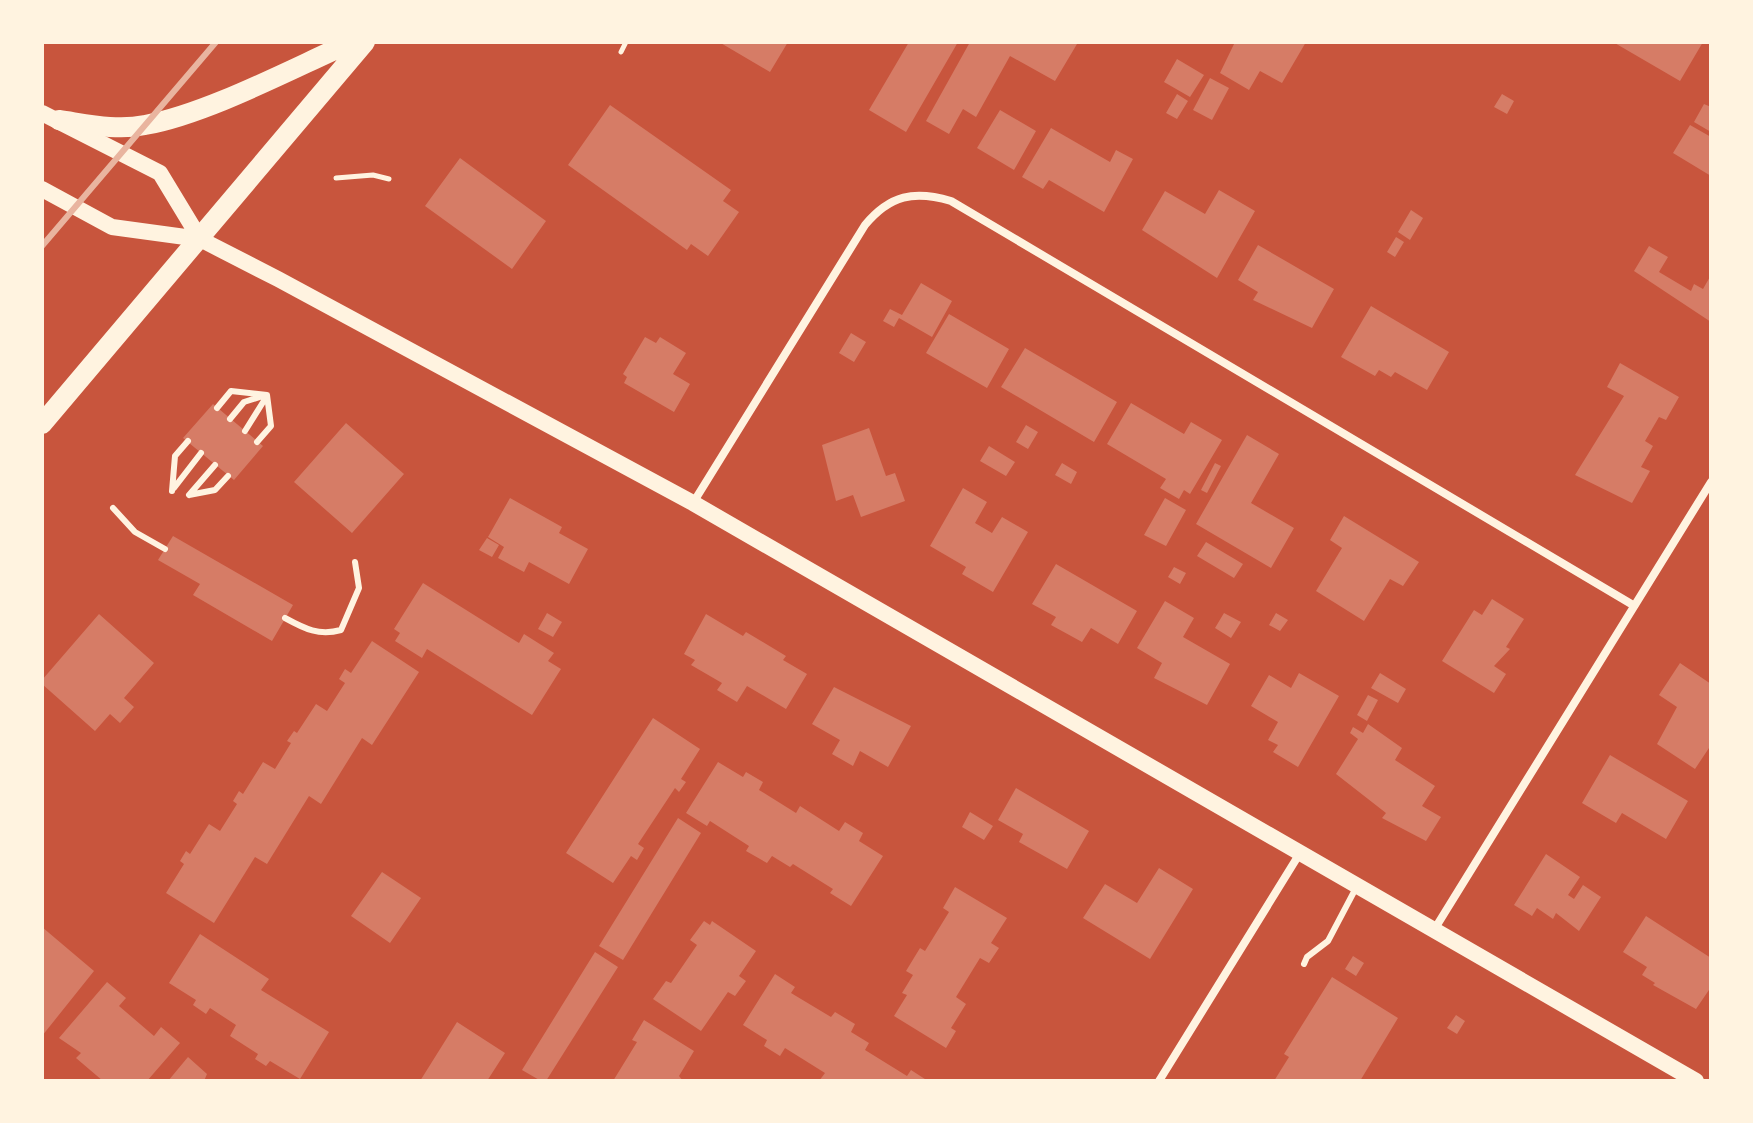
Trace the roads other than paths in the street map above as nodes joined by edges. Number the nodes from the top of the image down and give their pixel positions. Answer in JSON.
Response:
{"nodes":[{"id":1,"x":352,"y":42,"type":"edge"},
{"id":2,"x":365,"y":42,"type":"edge"},
{"id":3,"x":51,"y":117,"type":"edge"},
{"id":4,"x":42,"y":189,"type":"edge"},
{"id":5,"x":200,"y":239,"type":"junction"},
{"id":6,"x":267,"y":395,"type":"junction"},
{"id":7,"x":217,"y":408,"type":"dead end"},
{"id":8,"x":230,"y":419,"type":"dead end"},
{"id":9,"x":42,"y":424,"type":"edge"},
{"id":10,"x":245,"y":431,"type":"dead end"},
{"id":11,"x":188,"y":441,"type":"dead end"},
{"id":12,"x":257,"y":442,"type":"dead end"},
{"id":13,"x":201,"y":453,"type":"dead end"},
{"id":14,"x":215,"y":465,"type":"dead end"},
{"id":15,"x":228,"y":476,"type":"dead end"},
{"id":16,"x":1711,"y":482,"type":"edge"},
{"id":17,"x":693,"y":503,"type":"junction"},
{"id":18,"x":113,"y":508,"type":"dead end"},
{"id":19,"x":165,"y":549,"type":"dead end"},
{"id":20,"x":355,"y":562,"type":"dead end"},
{"id":21,"x":1633,"y":605,"type":"junction"},
{"id":22,"x":285,"y":618,"type":"dead end"},
{"id":23,"x":1300,"y":853,"type":"junction"},
{"id":24,"x":1357,"y":886,"type":"junction"},
{"id":25,"x":1434,"y":930,"type":"junction"},
{"id":26,"x":1304,"y":964,"type":"dead end"},
{"id":27,"x":1159,"y":1081,"type":"edge"},
{"id":28,"x":1696,"y":1081,"type":"edge"}],
"edges":[{"from":1,"to":3,"type":"main road"},
{"from":2,"to":5,"type":"main road"},
{"from":3,"to":5,"type":"main road"},
{"from":4,"to":5,"type":"main road"},
{"from":5,"to":9,"type":"main road"},
{"from":5,"to":17,"type":"main road"},
{"from":6,"to":7,"type":"lane"},
{"from":6,"to":8,"type":"lane"},
{"from":6,"to":10,"type":"lane"},
{"from":6,"to":12,"type":"lane"},
{"from":11,"to":13,"type":"lane"},
{"from":14,"to":15,"type":"lane"},
{"from":16,"to":21,"type":"street"},
{"from":17,"to":21,"type":"street"},
{"from":17,"to":23,"type":"main road"},
{"from":18,"to":19,"type":"lane"},
{"from":20,"to":22,"type":"lane"},
{"from":21,"to":25,"type":"street"},
{"from":23,"to":24,"type":"main road"},
{"from":23,"to":27,"type":"street"},
{"from":24,"to":25,"type":"main road"},
{"from":24,"to":26,"type":"lane"},
{"from":25,"to":28,"type":"main road"}]}
